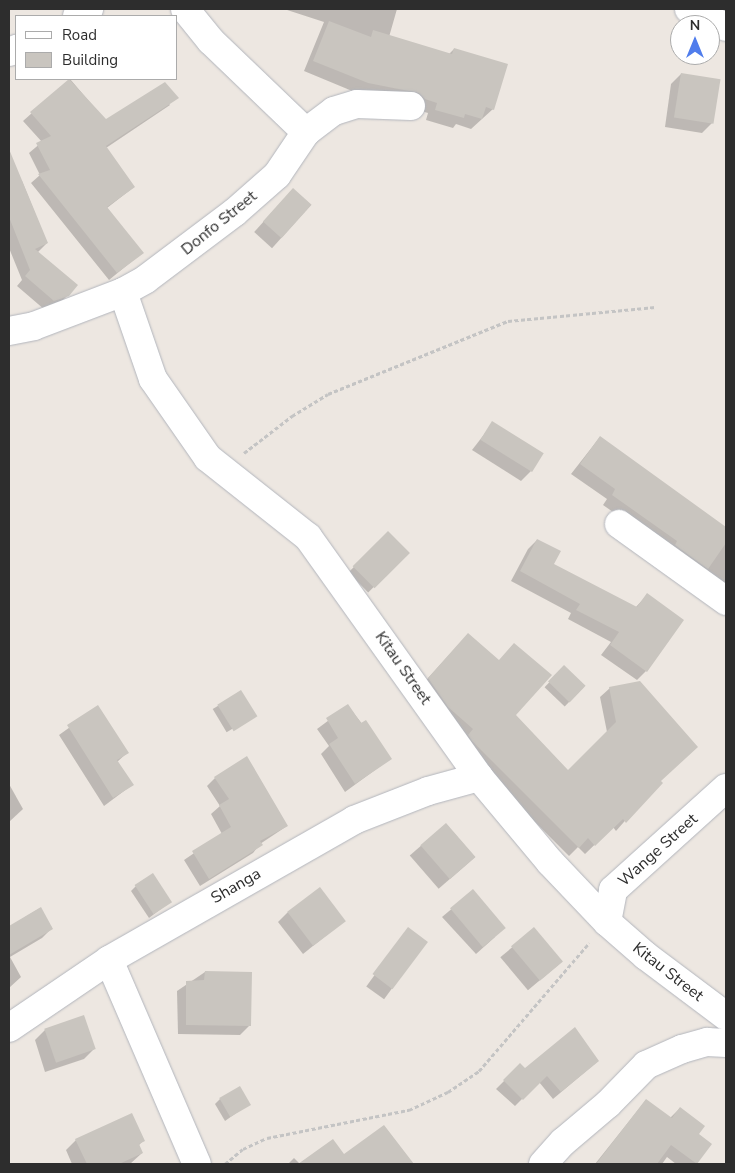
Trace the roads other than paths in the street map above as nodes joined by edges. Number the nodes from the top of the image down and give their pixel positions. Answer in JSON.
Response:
{"nodes":[{"id":1,"x":185,"y":9,"type":"edge"},
{"id":2,"x":689,"y":9,"type":"edge"},
{"id":3,"x":726,"y":26,"type":"edge"},
{"id":4,"x":411,"y":106,"type":"dead end"},
{"id":5,"x":306,"y":132,"type":"junction"},
{"id":6,"x":122,"y":292,"type":"junction"},
{"id":7,"x":9,"y":332,"type":"edge"},
{"id":8,"x":619,"y":524,"type":"dead end"},
{"id":9,"x":726,"y":601,"type":"edge"},
{"id":10,"x":479,"y":776,"type":"junction"},
{"id":11,"x":726,"y":788,"type":"edge"},
{"id":12,"x":607,"y":922,"type":"junction"},
{"id":13,"x":109,"y":960,"type":"junction"},
{"id":14,"x":726,"y":1016,"type":"edge"},
{"id":15,"x":9,"y":1028,"type":"edge"},
{"id":16,"x":726,"y":1043,"type":"edge"},
{"id":17,"x":197,"y":1164,"type":"edge"},
{"id":18,"x":543,"y":1164,"type":"edge"}],
"edges":[{"from":1,"to":5,"type":"street"},
{"from":2,"to":3,"type":"street"},
{"from":4,"to":5,"type":"street","name":"Donfo Street"},
{"from":5,"to":6,"type":"street","name":"Donfo Street"},
{"from":6,"to":7,"type":"street","name":"Donfo Street"},
{"from":6,"to":10,"type":"street","name":"Kitau Street"},
{"from":8,"to":9,"type":"street"},
{"from":10,"to":12,"type":"street","name":"Kitau Street"},
{"from":10,"to":13,"type":"street","name":"Shanga"},
{"from":11,"to":12,"type":"street","name":"Wange Street"},
{"from":12,"to":14,"type":"street","name":"Kitau Street"},
{"from":13,"to":15,"type":"street","name":"Shanga"},
{"from":13,"to":17,"type":"street"},
{"from":16,"to":18,"type":"street"}]}
